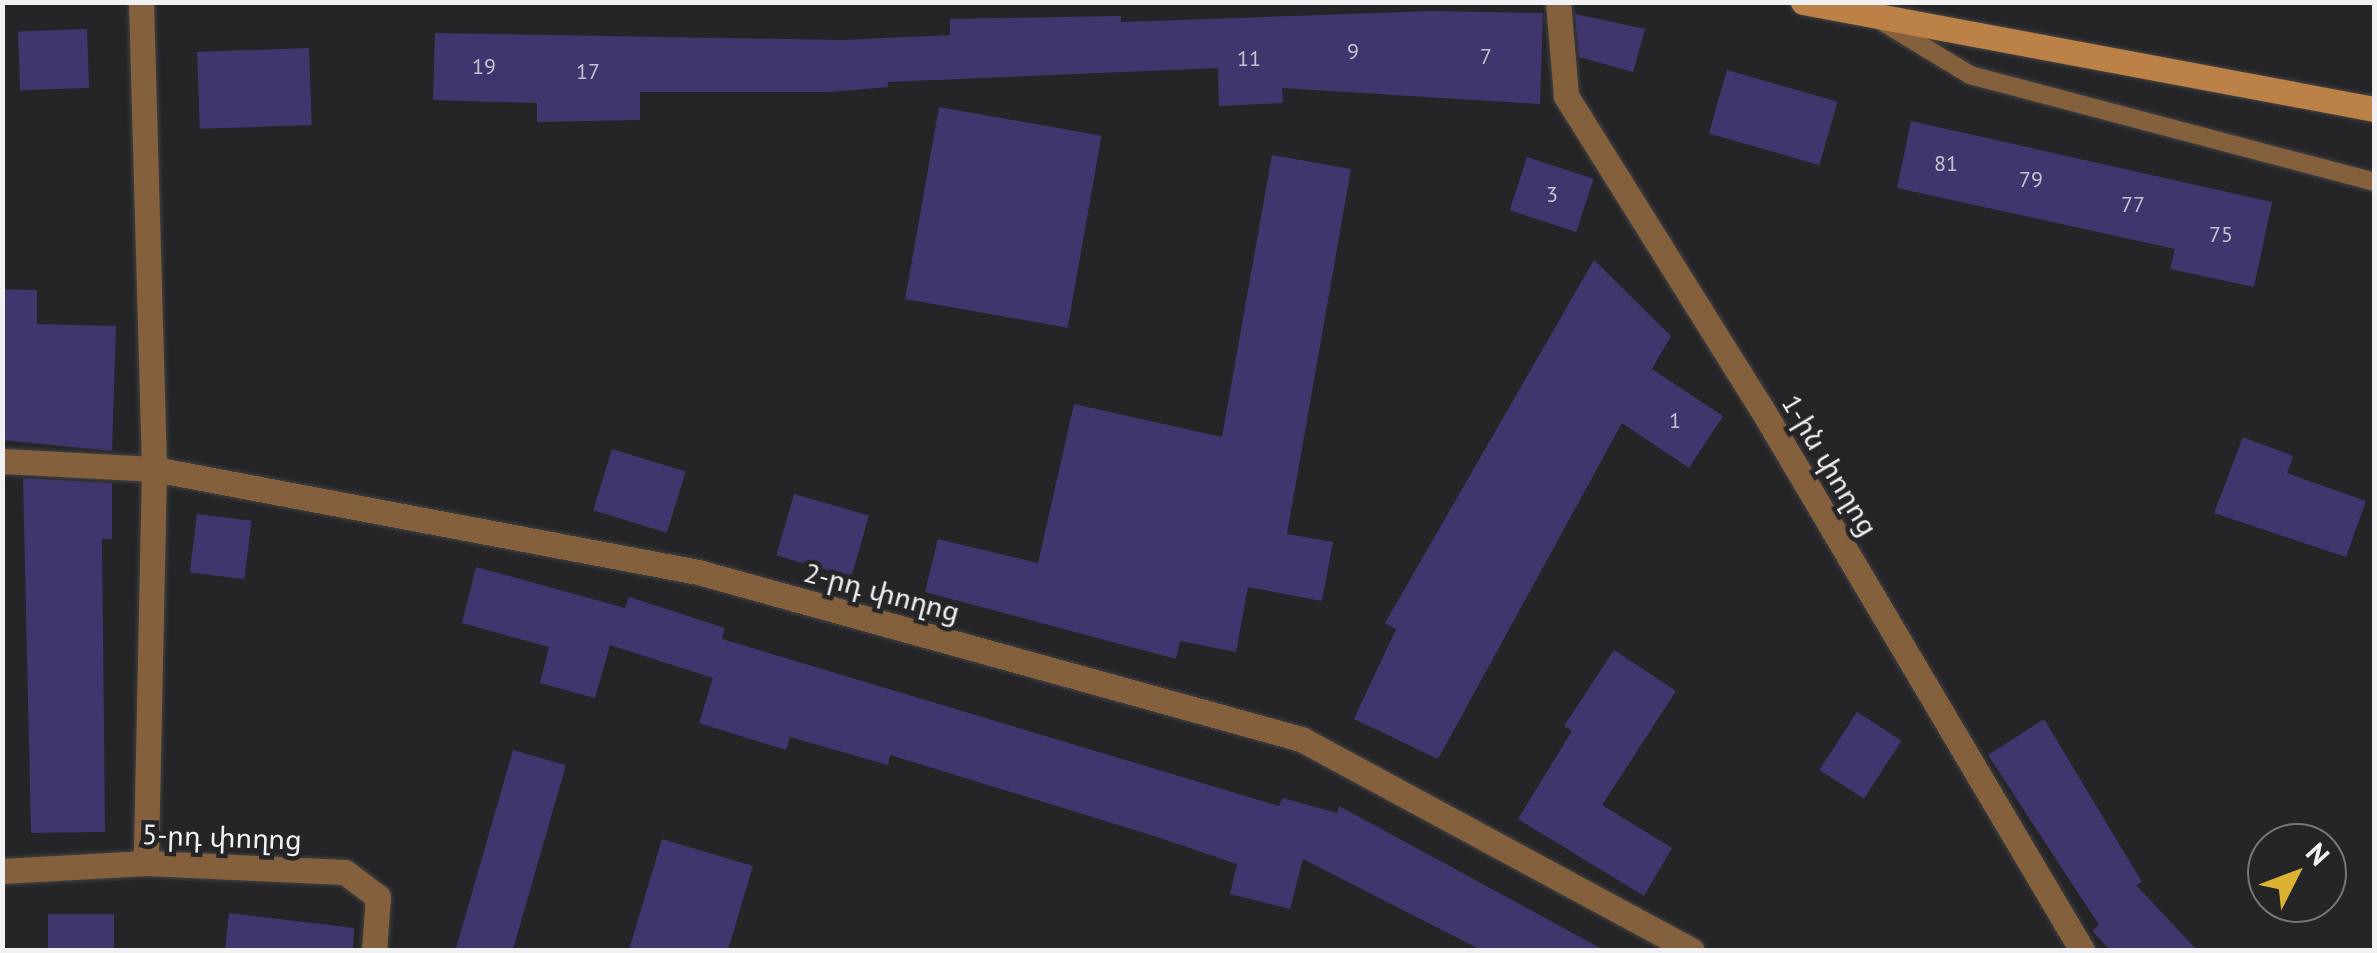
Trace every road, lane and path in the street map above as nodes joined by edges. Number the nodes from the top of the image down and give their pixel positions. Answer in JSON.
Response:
{"nodes":[{"id":1,"x":141,"y":2,"type":"edge"},
{"id":2,"x":1558,"y":2,"type":"edge"},
{"id":3,"x":1802,"y":2,"type":"edge"},
{"id":4,"x":1872,"y":15,"type":"junction"},
{"id":5,"x":2374,"y":109,"type":"edge"},
{"id":6,"x":2374,"y":182,"type":"edge"},
{"id":7,"x":2,"y":461,"type":"edge"},
{"id":8,"x":154,"y":469,"type":"junction"},
{"id":9,"x":146,"y":863,"type":"junction"},
{"id":10,"x":2,"y":871,"type":"edge"},
{"id":11,"x":374,"y":950,"type":"edge"},
{"id":12,"x":1692,"y":950,"type":"edge"},
{"id":13,"x":2082,"y":950,"type":"edge"}],
"edges":[{"from":1,"to":8,"type":"street"},
{"from":2,"to":13,"type":"street","name":"1-ին փողոց"},
{"from":3,"to":4,"type":"main road"},
{"from":4,"to":5,"type":"main road"},
{"from":4,"to":6,"type":"lane"},
{"from":7,"to":8,"type":"street","name":"2-րդ փողոց"},
{"from":8,"to":9,"type":"street"},
{"from":8,"to":12,"type":"street","name":"2-րդ փողոց"},
{"from":9,"to":10,"type":"street","name":"5-րդ փողոց"},
{"from":9,"to":11,"type":"street","name":"5-րդ փողոց"}]}
